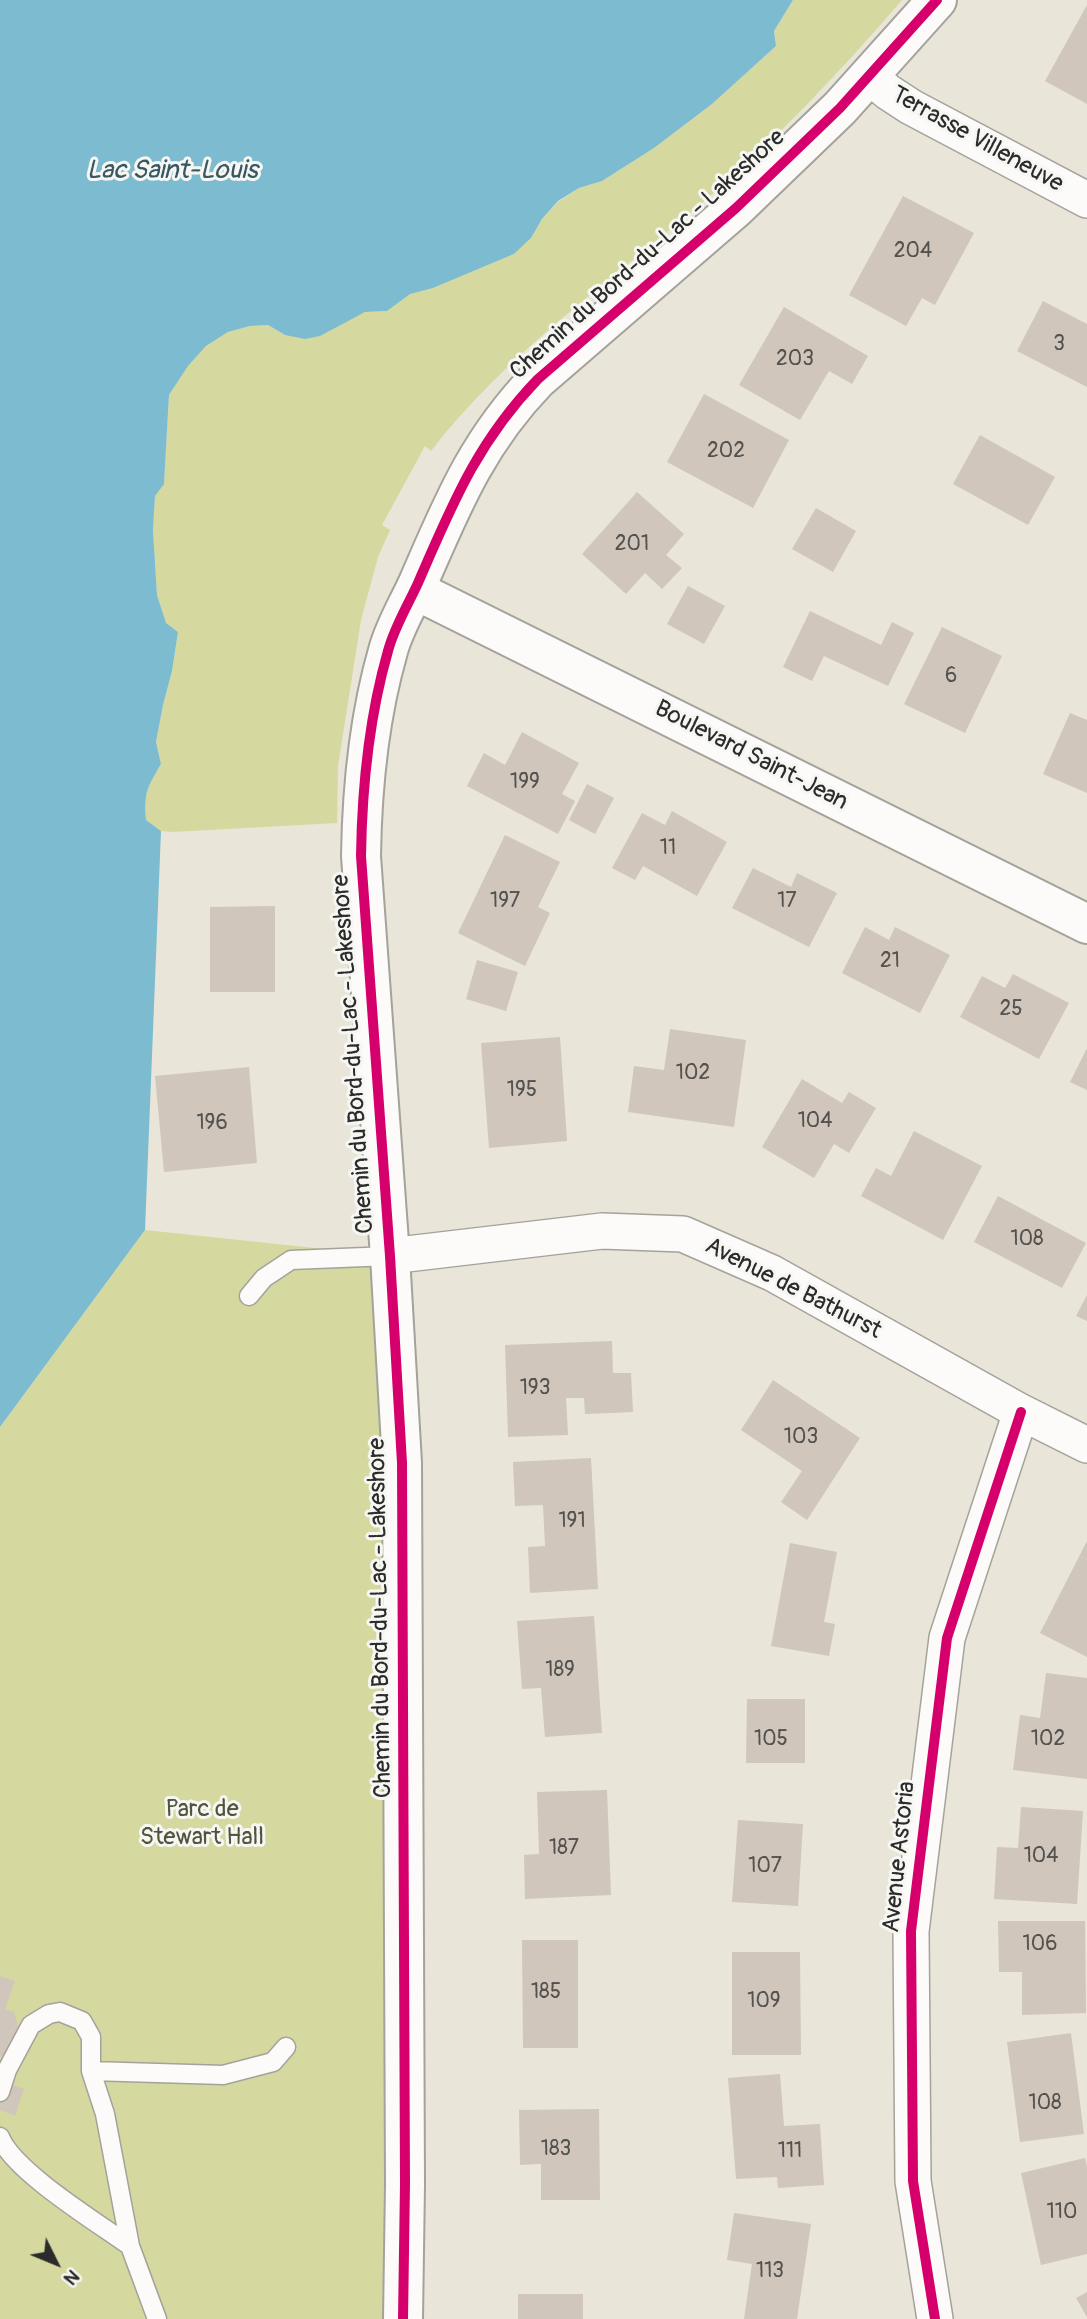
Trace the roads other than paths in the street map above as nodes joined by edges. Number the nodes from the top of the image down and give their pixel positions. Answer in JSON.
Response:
{"nodes":[{"id":1,"x":937,"y":0,"type":"edge"},
{"id":2,"x":870,"y":76,"type":"junction"},
{"id":3,"x":1087,"y":200,"type":"edge"},
{"id":4,"x":415,"y":590,"type":"junction"},
{"id":5,"x":1087,"y":924,"type":"edge"},
{"id":6,"x":390,"y":1256,"type":"junction"},
{"id":7,"x":249,"y":1296,"type":"dead end"},
{"id":8,"x":1021,"y":1412,"type":"junction"},
{"id":9,"x":1087,"y":1444,"type":"edge"},
{"id":10,"x":286,"y":2047,"type":"dead end"},
{"id":11,"x":91,"y":2070,"type":"junction"},
{"id":12,"x":0,"y":2092,"type":"edge"},
{"id":13,"x":0,"y":2137,"type":"edge"},
{"id":14,"x":130,"y":2246,"type":"junction"},
{"id":15,"x":157,"y":2319,"type":"edge"},
{"id":16,"x":403,"y":2319,"type":"edge"},
{"id":17,"x":935,"y":2319,"type":"edge"}],
"edges":[{"from":1,"to":2,"type":"street","name":"Chemin du Bord-du-Lac - Lakeshore"},
{"from":2,"to":3,"type":"street","name":"Terrasse Villeneuve"},
{"from":2,"to":4,"type":"street","name":"Chemin du Bord-du-Lac - Lakeshore"},
{"from":4,"to":5,"type":"street","name":"Boulevard Saint-Jean"},
{"from":4,"to":6,"type":"street","name":"Chemin du Bord-du-Lac - Lakeshore"},
{"from":6,"to":7,"type":"lane"},
{"from":6,"to":8,"type":"street","name":"Avenue de Bathurst"},
{"from":6,"to":16,"type":"street","name":"Chemin du Bord-du-Lac - Lakeshore"},
{"from":8,"to":9,"type":"street","name":"Avenue de Bathurst"},
{"from":8,"to":17,"type":"street","name":"Avenue Astoria"},
{"from":10,"to":11,"type":"lane"},
{"from":11,"to":12,"type":"lane"},
{"from":11,"to":14,"type":"lane"},
{"from":13,"to":14,"type":"lane"},
{"from":14,"to":15,"type":"lane"}]}
